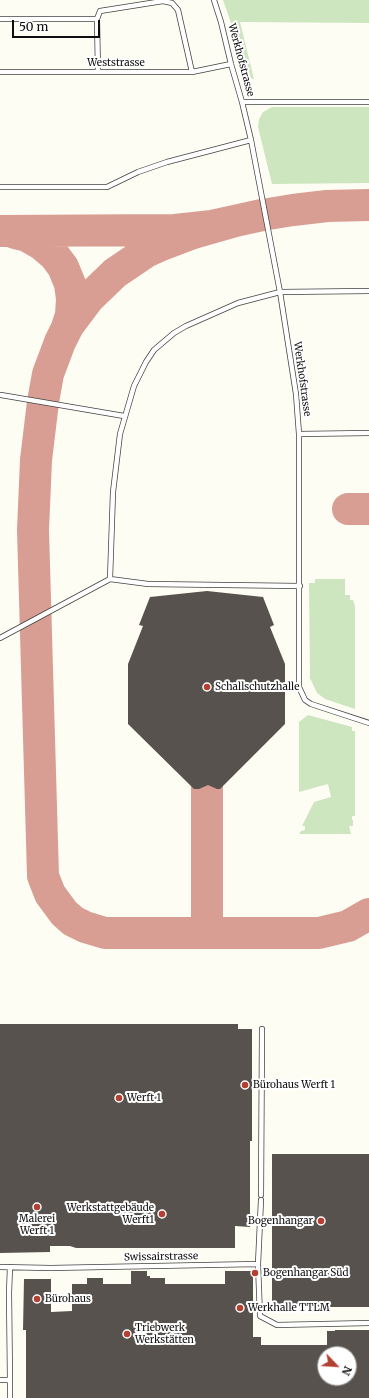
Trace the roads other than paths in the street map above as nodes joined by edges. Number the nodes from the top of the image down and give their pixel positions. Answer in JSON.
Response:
{"nodes":[{"id":1,"x":214,"y":0,"type":"edge"},
{"id":2,"x":0,"y":19,"type":"edge"},
{"id":3,"x":97,"y":19,"type":"junction"},
{"id":4,"x":231,"y":64,"type":"junction"},
{"id":5,"x":0,"y":72,"type":"edge"},
{"id":6,"x":98,"y":72,"type":"junction"},
{"id":7,"x":192,"y":72,"type":"junction"},
{"id":8,"x":242,"y":102,"type":"junction"},
{"id":9,"x":369,"y":102,"type":"edge"},
{"id":10,"x":251,"y":140,"type":"junction"},
{"id":11,"x":0,"y":187,"type":"edge"},
{"id":12,"x":369,"y":291,"type":"edge"},
{"id":13,"x":280,"y":292,"type":"junction"},
{"id":14,"x":0,"y":395,"type":"edge"},
{"id":15,"x":124,"y":416,"type":"junction"},
{"id":16,"x":369,"y":433,"type":"edge"},
{"id":17,"x":299,"y":434,"type":"junction"},
{"id":18,"x":110,"y":579,"type":"junction"},
{"id":19,"x":300,"y":586,"type":"junction"},
{"id":20,"x":0,"y":638,"type":"edge"},
{"id":21,"x":369,"y":723,"type":"edge"},
{"id":22,"x":262,"y":1029,"type":"dead end"},
{"id":23,"x":258,"y":1264,"type":"junction"},
{"id":24,"x":0,"y":1267,"type":"edge"},
{"id":25,"x":10,"y":1267,"type":"junction"},
{"id":26,"x":369,"y":1323,"type":"edge"},
{"id":27,"x":0,"y":1380,"type":"edge"},
{"id":28,"x":10,"y":1380,"type":"junction"},
{"id":29,"x":10,"y":1398,"type":"edge"}],
"edges":[{"from":1,"to":4,"type":"lane","name":"Werkhofstrasse"},
{"from":2,"to":3,"type":"lane"},
{"from":3,"to":6,"type":"lane"},
{"from":3,"to":7,"type":"lane"},
{"from":4,"to":7,"type":"lane","name":"Weststrasse"},
{"from":4,"to":8,"type":"lane","name":"Werkhofstrasse"},
{"from":5,"to":6,"type":"lane","name":"Weststrasse"},
{"from":6,"to":7,"type":"lane","name":"Weststrasse"},
{"from":8,"to":9,"type":"lane"},
{"from":8,"to":10,"type":"lane","name":"Werkhofstrasse"},
{"from":10,"to":11,"type":"lane"},
{"from":10,"to":13,"type":"lane","name":"Werkhofstrasse"},
{"from":12,"to":13,"type":"lane"},
{"from":13,"to":15,"type":"lane"},
{"from":13,"to":17,"type":"lane","name":"Werkhofstrasse"},
{"from":14,"to":15,"type":"lane"},
{"from":15,"to":18,"type":"lane"},
{"from":16,"to":17,"type":"lane"},
{"from":17,"to":19,"type":"lane","name":"Werkhofstrasse"},
{"from":18,"to":19,"type":"lane"},
{"from":18,"to":20,"type":"lane"},
{"from":19,"to":21,"type":"lane","name":"Werkhofstrasse"},
{"from":22,"to":23,"type":"lane"},
{"from":23,"to":25,"type":"lane","name":"Swissairstrasse"},
{"from":23,"to":26,"type":"lane"},
{"from":24,"to":25,"type":"lane","name":"Swissairstrasse"},
{"from":25,"to":28,"type":"lane"},
{"from":27,"to":28,"type":"lane"},
{"from":28,"to":29,"type":"lane"}]}
